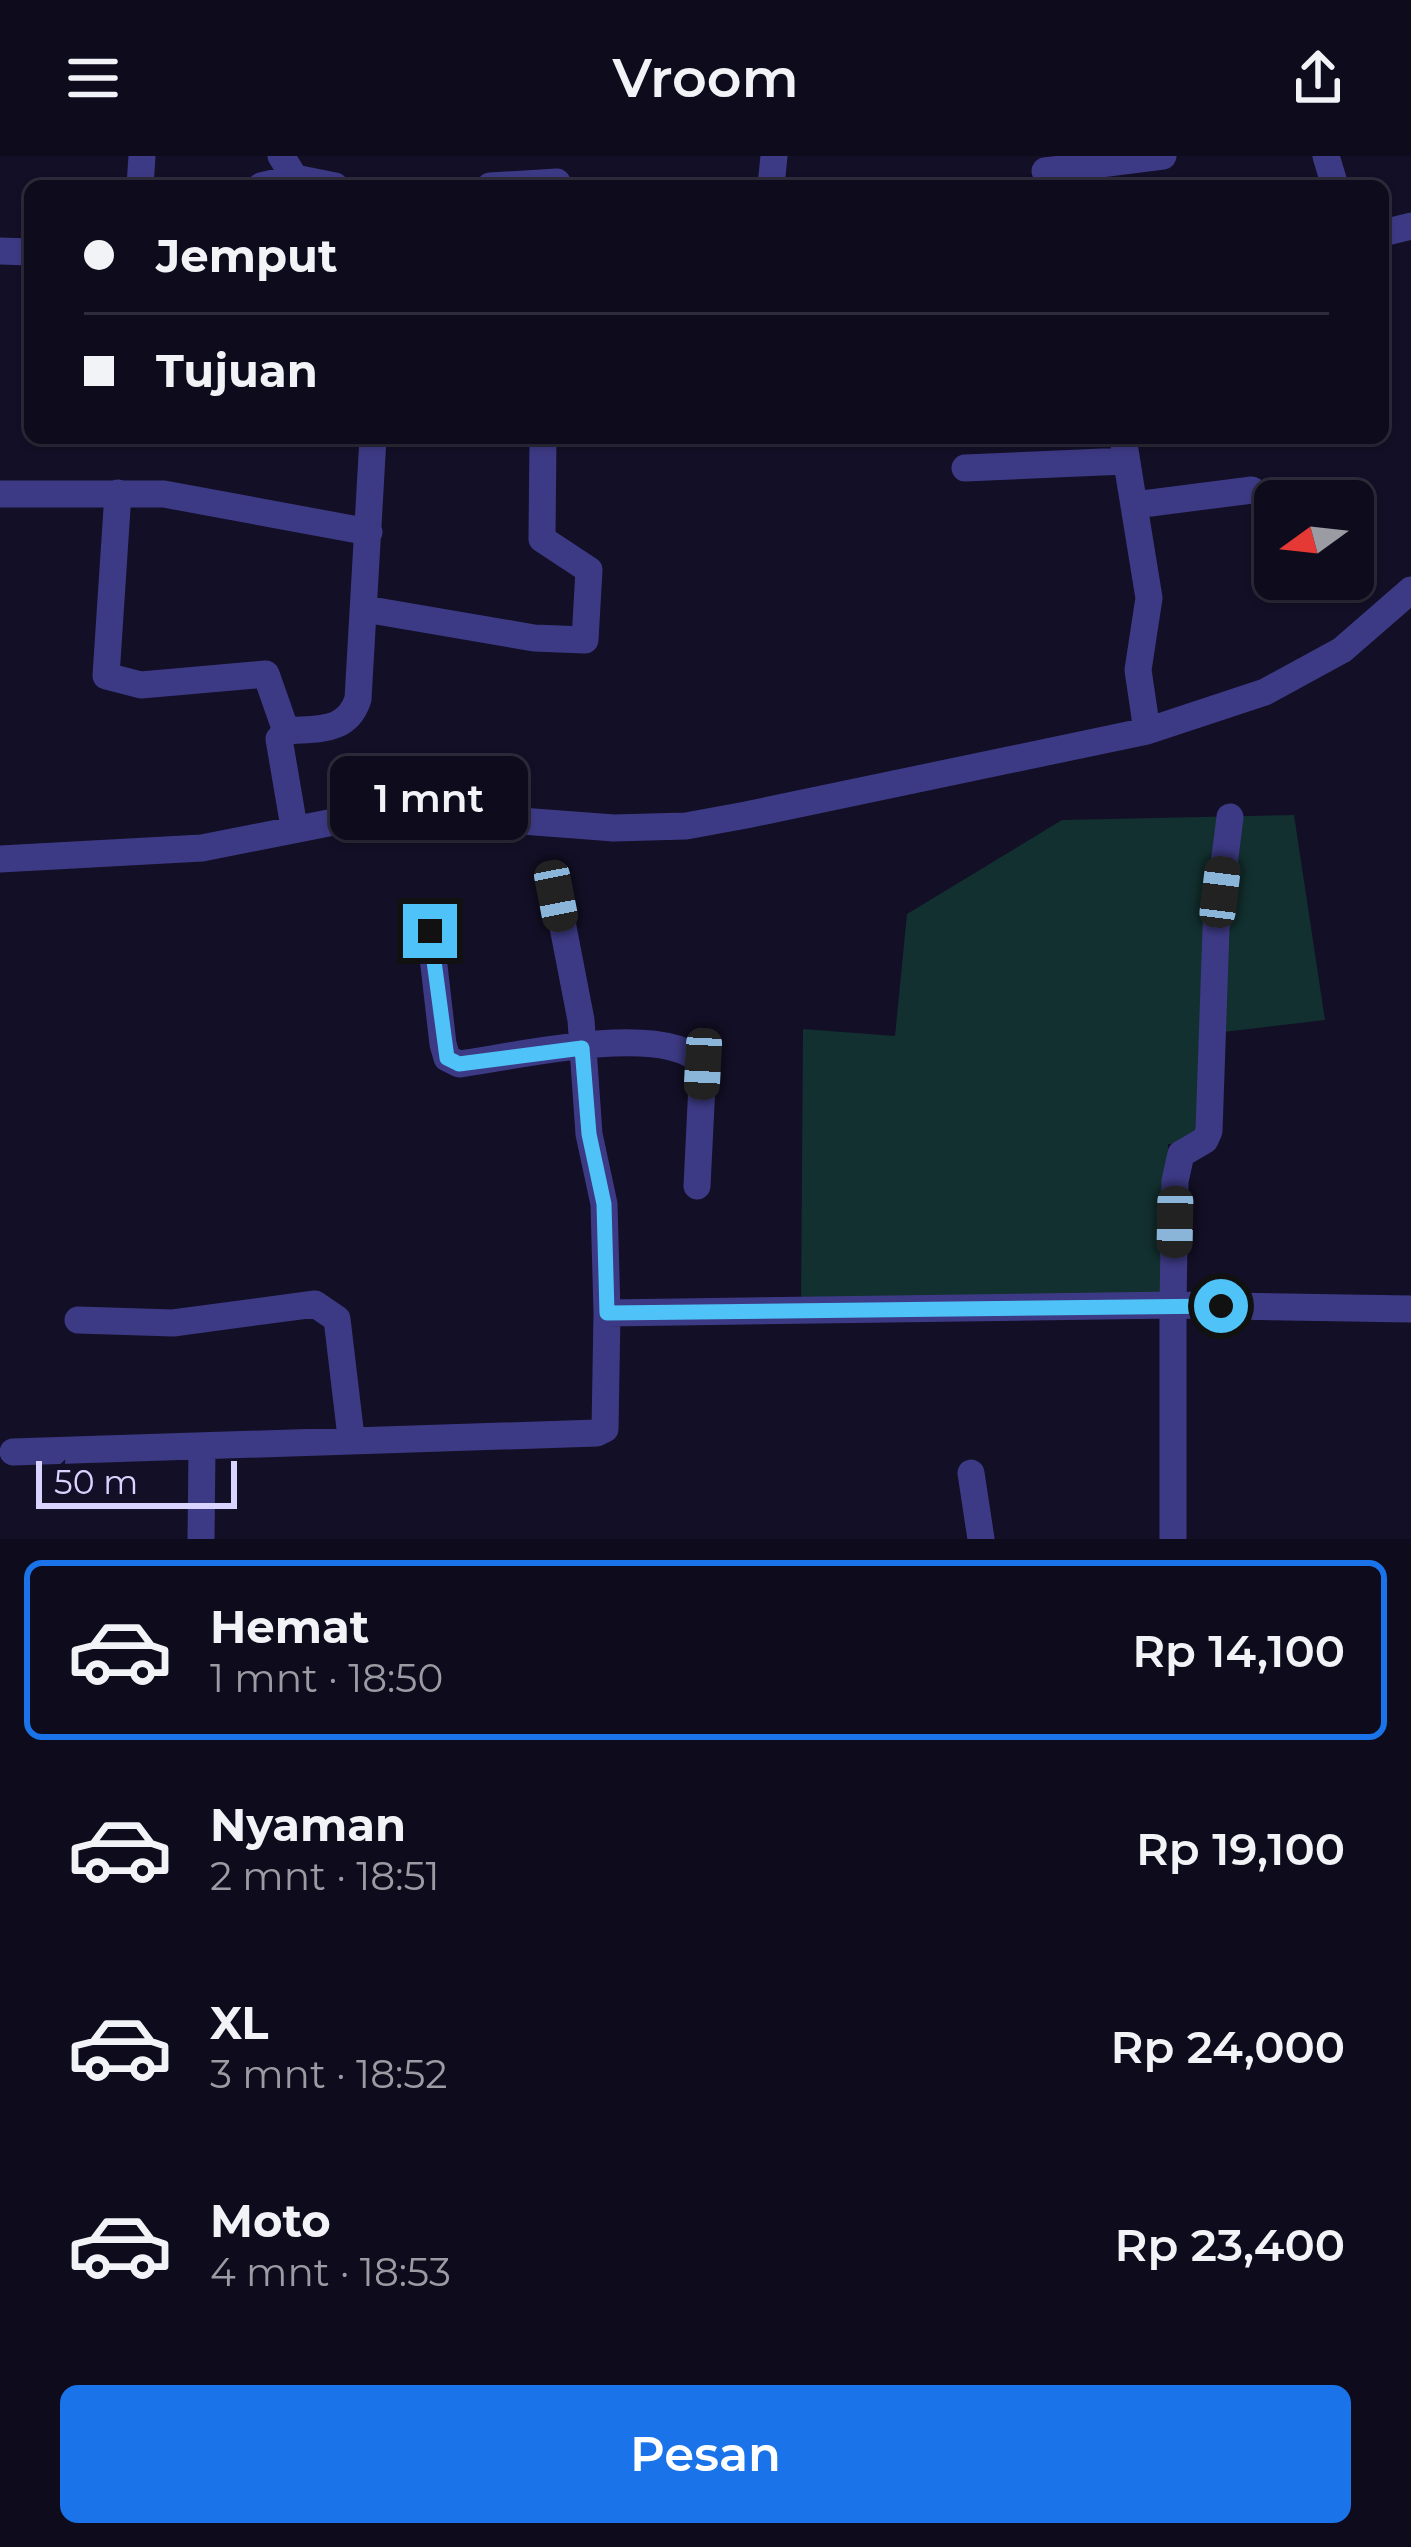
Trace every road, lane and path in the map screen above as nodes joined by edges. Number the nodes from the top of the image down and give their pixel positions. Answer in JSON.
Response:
{"nodes":[{"id":1,"x":1162,"y":156,"type":"edge"},
{"id":2,"x":288,"y":167,"type":"edge"},
{"id":3,"x":1046,"y":171,"type":"edge"},
{"id":4,"x":320,"y":180,"type":"edge"},
{"id":5,"x":373,"y":444,"type":"edge"},
{"id":6,"x":543,"y":444,"type":"edge"},
{"id":7,"x":1124,"y":449,"type":"edge"},
{"id":8,"x":965,"y":468,"type":"dead end"},
{"id":9,"x":1252,"y":490,"type":"dead end"},
{"id":10,"x":118,"y":493,"type":"junction"},
{"id":11,"x":0,"y":494,"type":"edge"},
{"id":12,"x":1135,"y":505,"type":"junction"},
{"id":13,"x":369,"y":532,"type":"junction"},
{"id":14,"x":1411,"y":590,"type":"edge"},
{"id":15,"x":365,"y":609,"type":"junction"},
{"id":16,"x":286,"y":731,"type":"junction"},
{"id":17,"x":1147,"y":731,"type":"junction"},
{"id":18,"x":1230,"y":817,"type":"dead end"},
{"id":19,"x":294,"y":826,"type":"junction"},
{"id":20,"x":0,"y":859,"type":"edge"},
{"id":21,"x":556,"y":896,"type":"dead end"},
{"id":22,"x":430,"y":931,"type":"dead end"},
{"id":23,"x":582,"y":1048,"type":"junction"},
{"id":24,"x":697,"y":1186,"type":"dead end"},
{"id":25,"x":1174,"y":1305,"type":"junction"},
{"id":26,"x":1411,"y":1310,"type":"edge"},
{"id":27,"x":607,"y":1313,"type":"junction"},
{"id":28,"x":77,"y":1320,"type":"dead end"},
{"id":29,"x":351,"y":1437,"type":"junction"},
{"id":30,"x":202,"y":1448,"type":"junction"},
{"id":31,"x":13,"y":1452,"type":"dead end"},
{"id":32,"x":971,"y":1473,"type":"dead end"},
{"id":33,"x":200,"y":1539,"type":"edge"},
{"id":34,"x":981,"y":1539,"type":"edge"},
{"id":35,"x":1173,"y":1539,"type":"edge"}],
"edges":[{"from":1,"to":3,"type":"street"},
{"from":2,"to":4,"type":"street"},
{"from":5,"to":13,"type":"street"},
{"from":6,"to":15,"type":"street"},
{"from":7,"to":8,"type":"street"},
{"from":7,"to":12,"type":"street"},
{"from":9,"to":12,"type":"street"},
{"from":10,"to":11,"type":"street"},
{"from":10,"to":13,"type":"street"},
{"from":10,"to":16,"type":"street"},
{"from":12,"to":17,"type":"street"},
{"from":13,"to":15,"type":"street"},
{"from":14,"to":17,"type":"street"},
{"from":15,"to":16,"type":"street"},
{"from":16,"to":19,"type":"street"},
{"from":17,"to":19,"type":"street"},
{"from":18,"to":25,"type":"street"},
{"from":19,"to":20,"type":"street"},
{"from":21,"to":23,"type":"street"},
{"from":22,"to":23,"type":"street"},
{"from":23,"to":24,"type":"street"},
{"from":23,"to":27,"type":"street"},
{"from":25,"to":26,"type":"street"},
{"from":25,"to":27,"type":"street"},
{"from":25,"to":35,"type":"street"},
{"from":27,"to":29,"type":"street"},
{"from":28,"to":29,"type":"street"},
{"from":29,"to":30,"type":"street"},
{"from":30,"to":31,"type":"street"},
{"from":30,"to":33,"type":"street"},
{"from":32,"to":34,"type":"street"}]}
